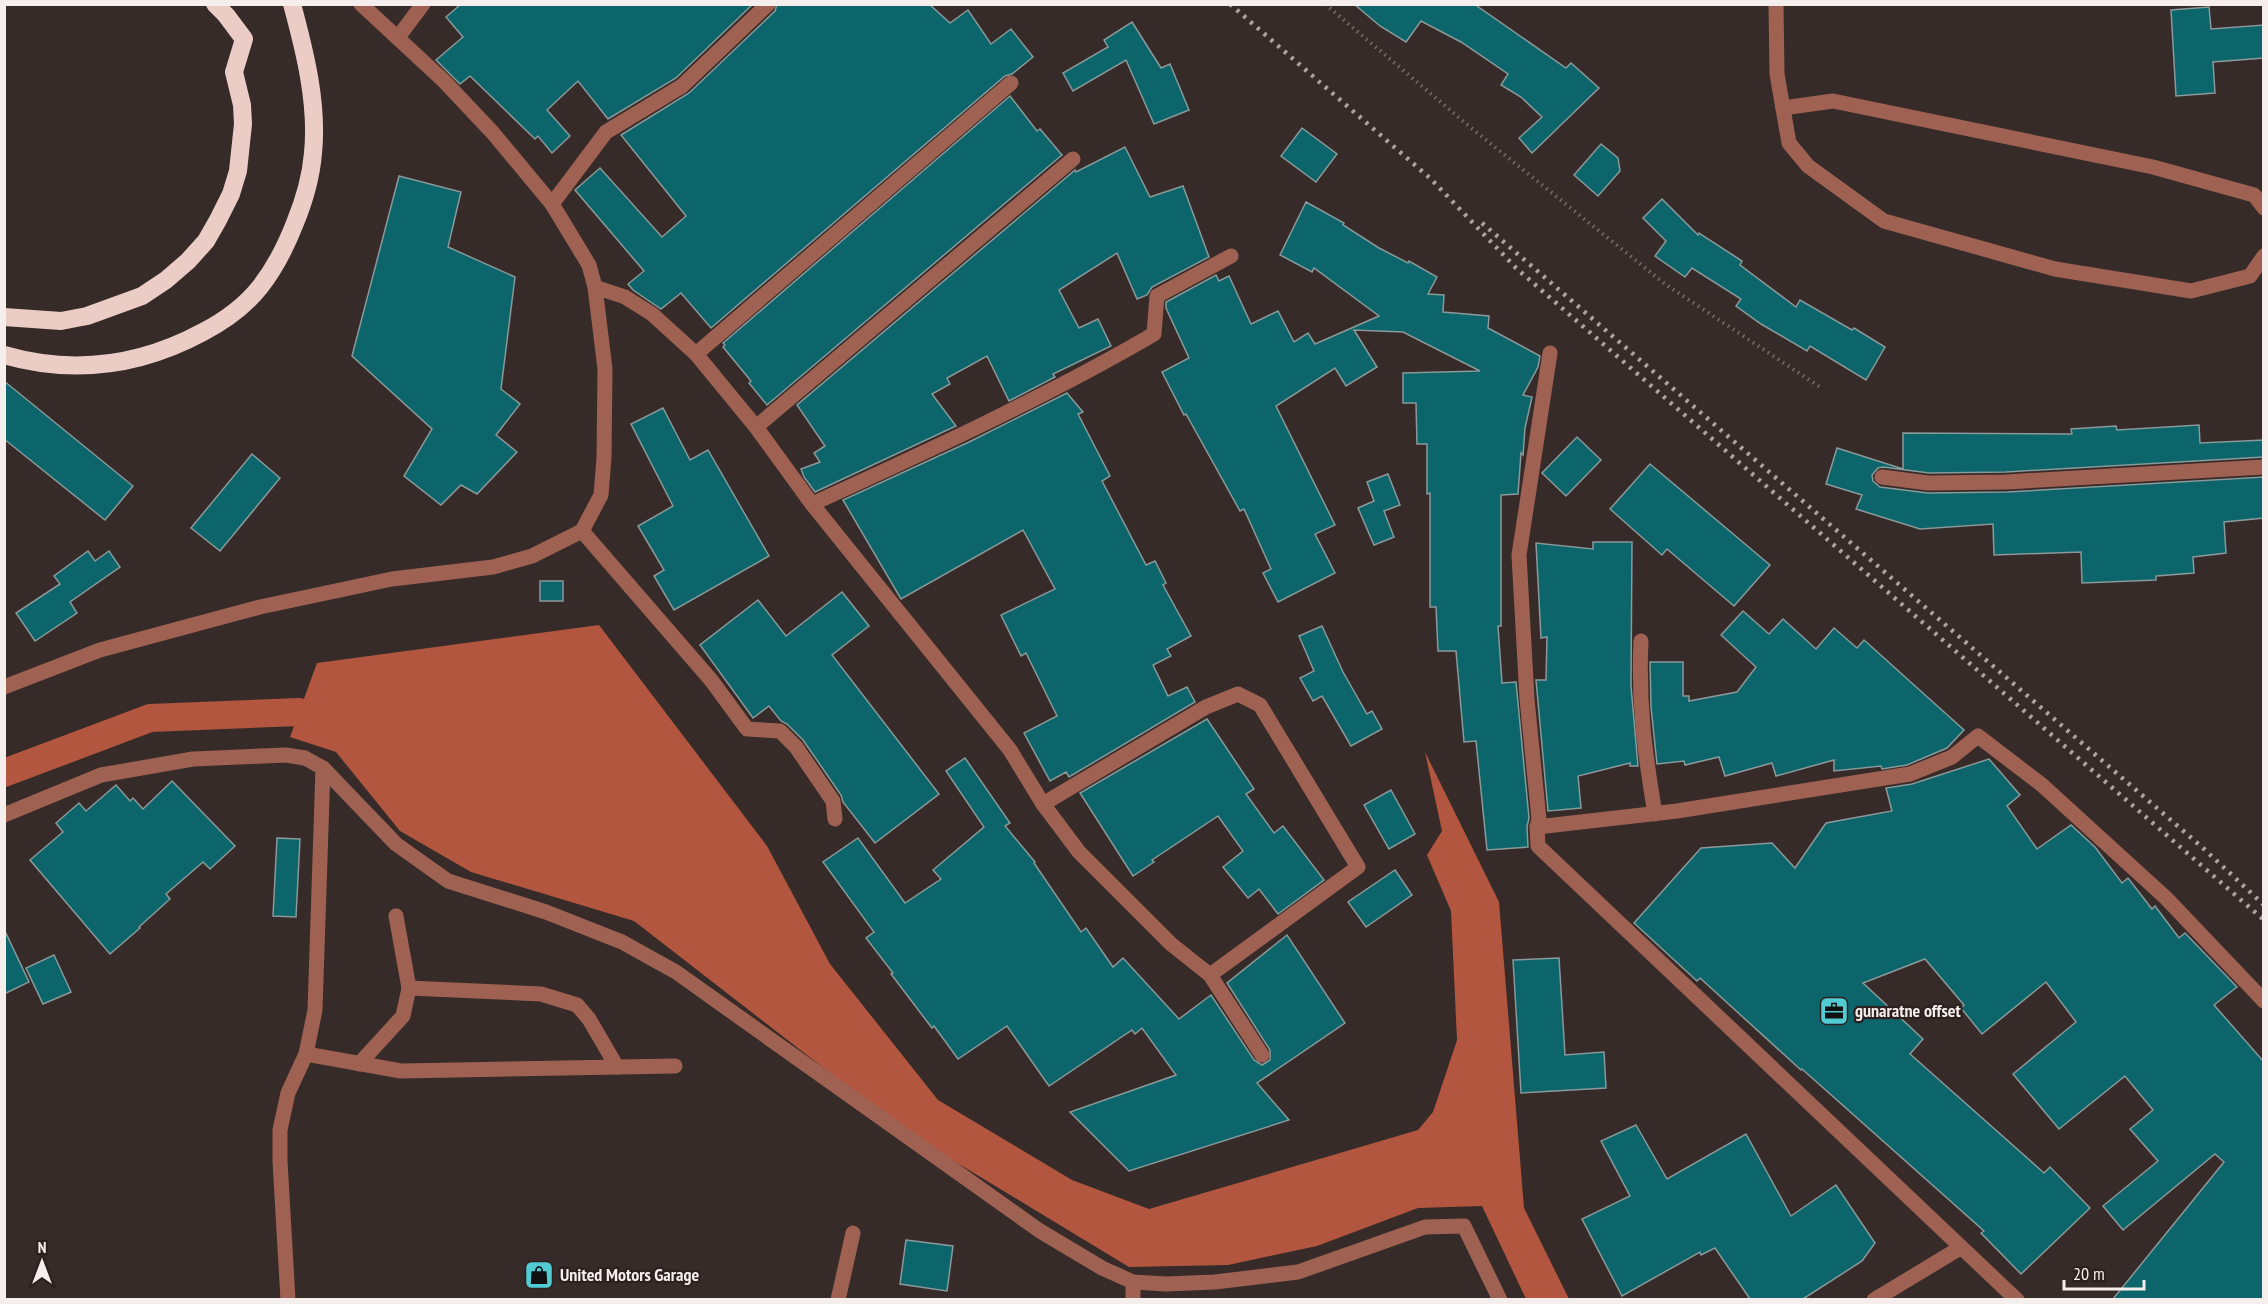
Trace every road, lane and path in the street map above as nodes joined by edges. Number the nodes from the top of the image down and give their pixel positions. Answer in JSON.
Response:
{"nodes":[{"id":1,"x":215,"y":4,"type":"edge"},
{"id":2,"x":292,"y":4,"type":"edge"},
{"id":3,"x":361,"y":4,"type":"edge"},
{"id":4,"x":423,"y":4,"type":"edge"},
{"id":5,"x":768,"y":4,"type":"edge"},
{"id":6,"x":1325,"y":4,"type":"edge"},
{"id":7,"x":1776,"y":4,"type":"edge"},
{"id":8,"x":399,"y":36,"type":"junction"},
{"id":9,"x":1011,"y":83,"type":"dead end"},
{"id":10,"x":1783,"y":108,"type":"junction"},
{"id":11,"x":1073,"y":159,"type":"dead end"},
{"id":12,"x":552,"y":204,"type":"junction"},
{"id":13,"x":2264,"y":208,"type":"edge"},
{"id":14,"x":1231,"y":256,"type":"dead end"},
{"id":15,"x":2264,"y":256,"type":"edge"},
{"id":16,"x":595,"y":287,"type":"junction"},
{"id":17,"x":4,"y":317,"type":"edge"},
{"id":18,"x":1550,"y":353,"type":"dead end"},
{"id":19,"x":696,"y":354,"type":"junction"},
{"id":20,"x":4,"y":355,"type":"edge"},
{"id":21,"x":1820,"y":387,"type":"dead end"},
{"id":22,"x":756,"y":427,"type":"junction"},
{"id":23,"x":2264,"y":467,"type":"edge"},
{"id":24,"x":1882,"y":477,"type":"dead end"},
{"id":25,"x":812,"y":504,"type":"junction"},
{"id":26,"x":582,"y":531,"type":"junction"},
{"id":27,"x":1641,"y":641,"type":"dead end"},
{"id":28,"x":4,"y":687,"type":"edge"},
{"id":29,"x":323,"y":768,"type":"junction"},
{"id":30,"x":1043,"y":804,"type":"junction"},
{"id":31,"x":1655,"y":814,"type":"junction"},
{"id":32,"x":4,"y":815,"type":"edge"},
{"id":33,"x":835,"y":819,"type":"dead end"},
{"id":34,"x":1537,"y":826,"type":"junction"},
{"id":35,"x":396,"y":916,"type":"dead end"},
{"id":36,"x":1210,"y":975,"type":"junction"},
{"id":37,"x":409,"y":988,"type":"junction"},
{"id":38,"x":2264,"y":1001,"type":"edge"},
{"id":39,"x":306,"y":1054,"type":"junction"},
{"id":40,"x":1262,"y":1056,"type":"dead end"},
{"id":41,"x":359,"y":1064,"type":"junction"},
{"id":42,"x":675,"y":1066,"type":"dead end"},
{"id":43,"x":617,"y":1067,"type":"junction"},
{"id":44,"x":854,"y":1233,"type":"dead end"},
{"id":45,"x":1960,"y":1248,"type":"junction"},
{"id":46,"x":1132,"y":1282,"type":"junction"},
{"id":47,"x":288,"y":1299,"type":"edge"},
{"id":48,"x":838,"y":1299,"type":"edge"},
{"id":49,"x":1133,"y":1299,"type":"edge"},
{"id":50,"x":1500,"y":1299,"type":"edge"},
{"id":51,"x":1874,"y":1299,"type":"edge"},
{"id":52,"x":2017,"y":1299,"type":"edge"}],
"edges":[{"from":1,"to":17,"type":"highway"},
{"from":2,"to":20,"type":"highway"},
{"from":3,"to":8,"type":"street"},
{"from":4,"to":8,"type":"street"},
{"from":5,"to":12,"type":"street"},
{"from":6,"to":21,"type":"path"},
{"from":7,"to":10,"type":"street"},
{"from":8,"to":12,"type":"street"},
{"from":9,"to":19,"type":"street"},
{"from":10,"to":13,"type":"street"},
{"from":10,"to":15,"type":"street"},
{"from":11,"to":22,"type":"street"},
{"from":12,"to":16,"type":"street"},
{"from":14,"to":25,"type":"street"},
{"from":16,"to":19,"type":"street"},
{"from":16,"to":26,"type":"street"},
{"from":18,"to":34,"type":"street"},
{"from":19,"to":22,"type":"street"},
{"from":22,"to":25,"type":"street"},
{"from":23,"to":24,"type":"street"},
{"from":25,"to":30,"type":"street"},
{"from":26,"to":28,"type":"street"},
{"from":26,"to":33,"type":"street"},
{"from":27,"to":31,"type":"street"},
{"from":29,"to":32,"type":"street"},
{"from":29,"to":39,"type":"street"},
{"from":29,"to":46,"type":"street"},
{"from":30,"to":36,"type":"street"},
{"from":30,"to":36,"type":"street"},
{"from":31,"to":34,"type":"street"},
{"from":31,"to":38,"type":"street"},
{"from":34,"to":45,"type":"street"},
{"from":35,"to":37,"type":"street"},
{"from":36,"to":40,"type":"street"},
{"from":37,"to":41,"type":"street"},
{"from":37,"to":43,"type":"street"},
{"from":39,"to":41,"type":"street"},
{"from":39,"to":47,"type":"street"},
{"from":41,"to":43,"type":"street"},
{"from":42,"to":43,"type":"street"},
{"from":44,"to":48,"type":"street"},
{"from":45,"to":51,"type":"street"},
{"from":45,"to":52,"type":"street"},
{"from":46,"to":49,"type":"street"},
{"from":46,"to":50,"type":"street"}]}
